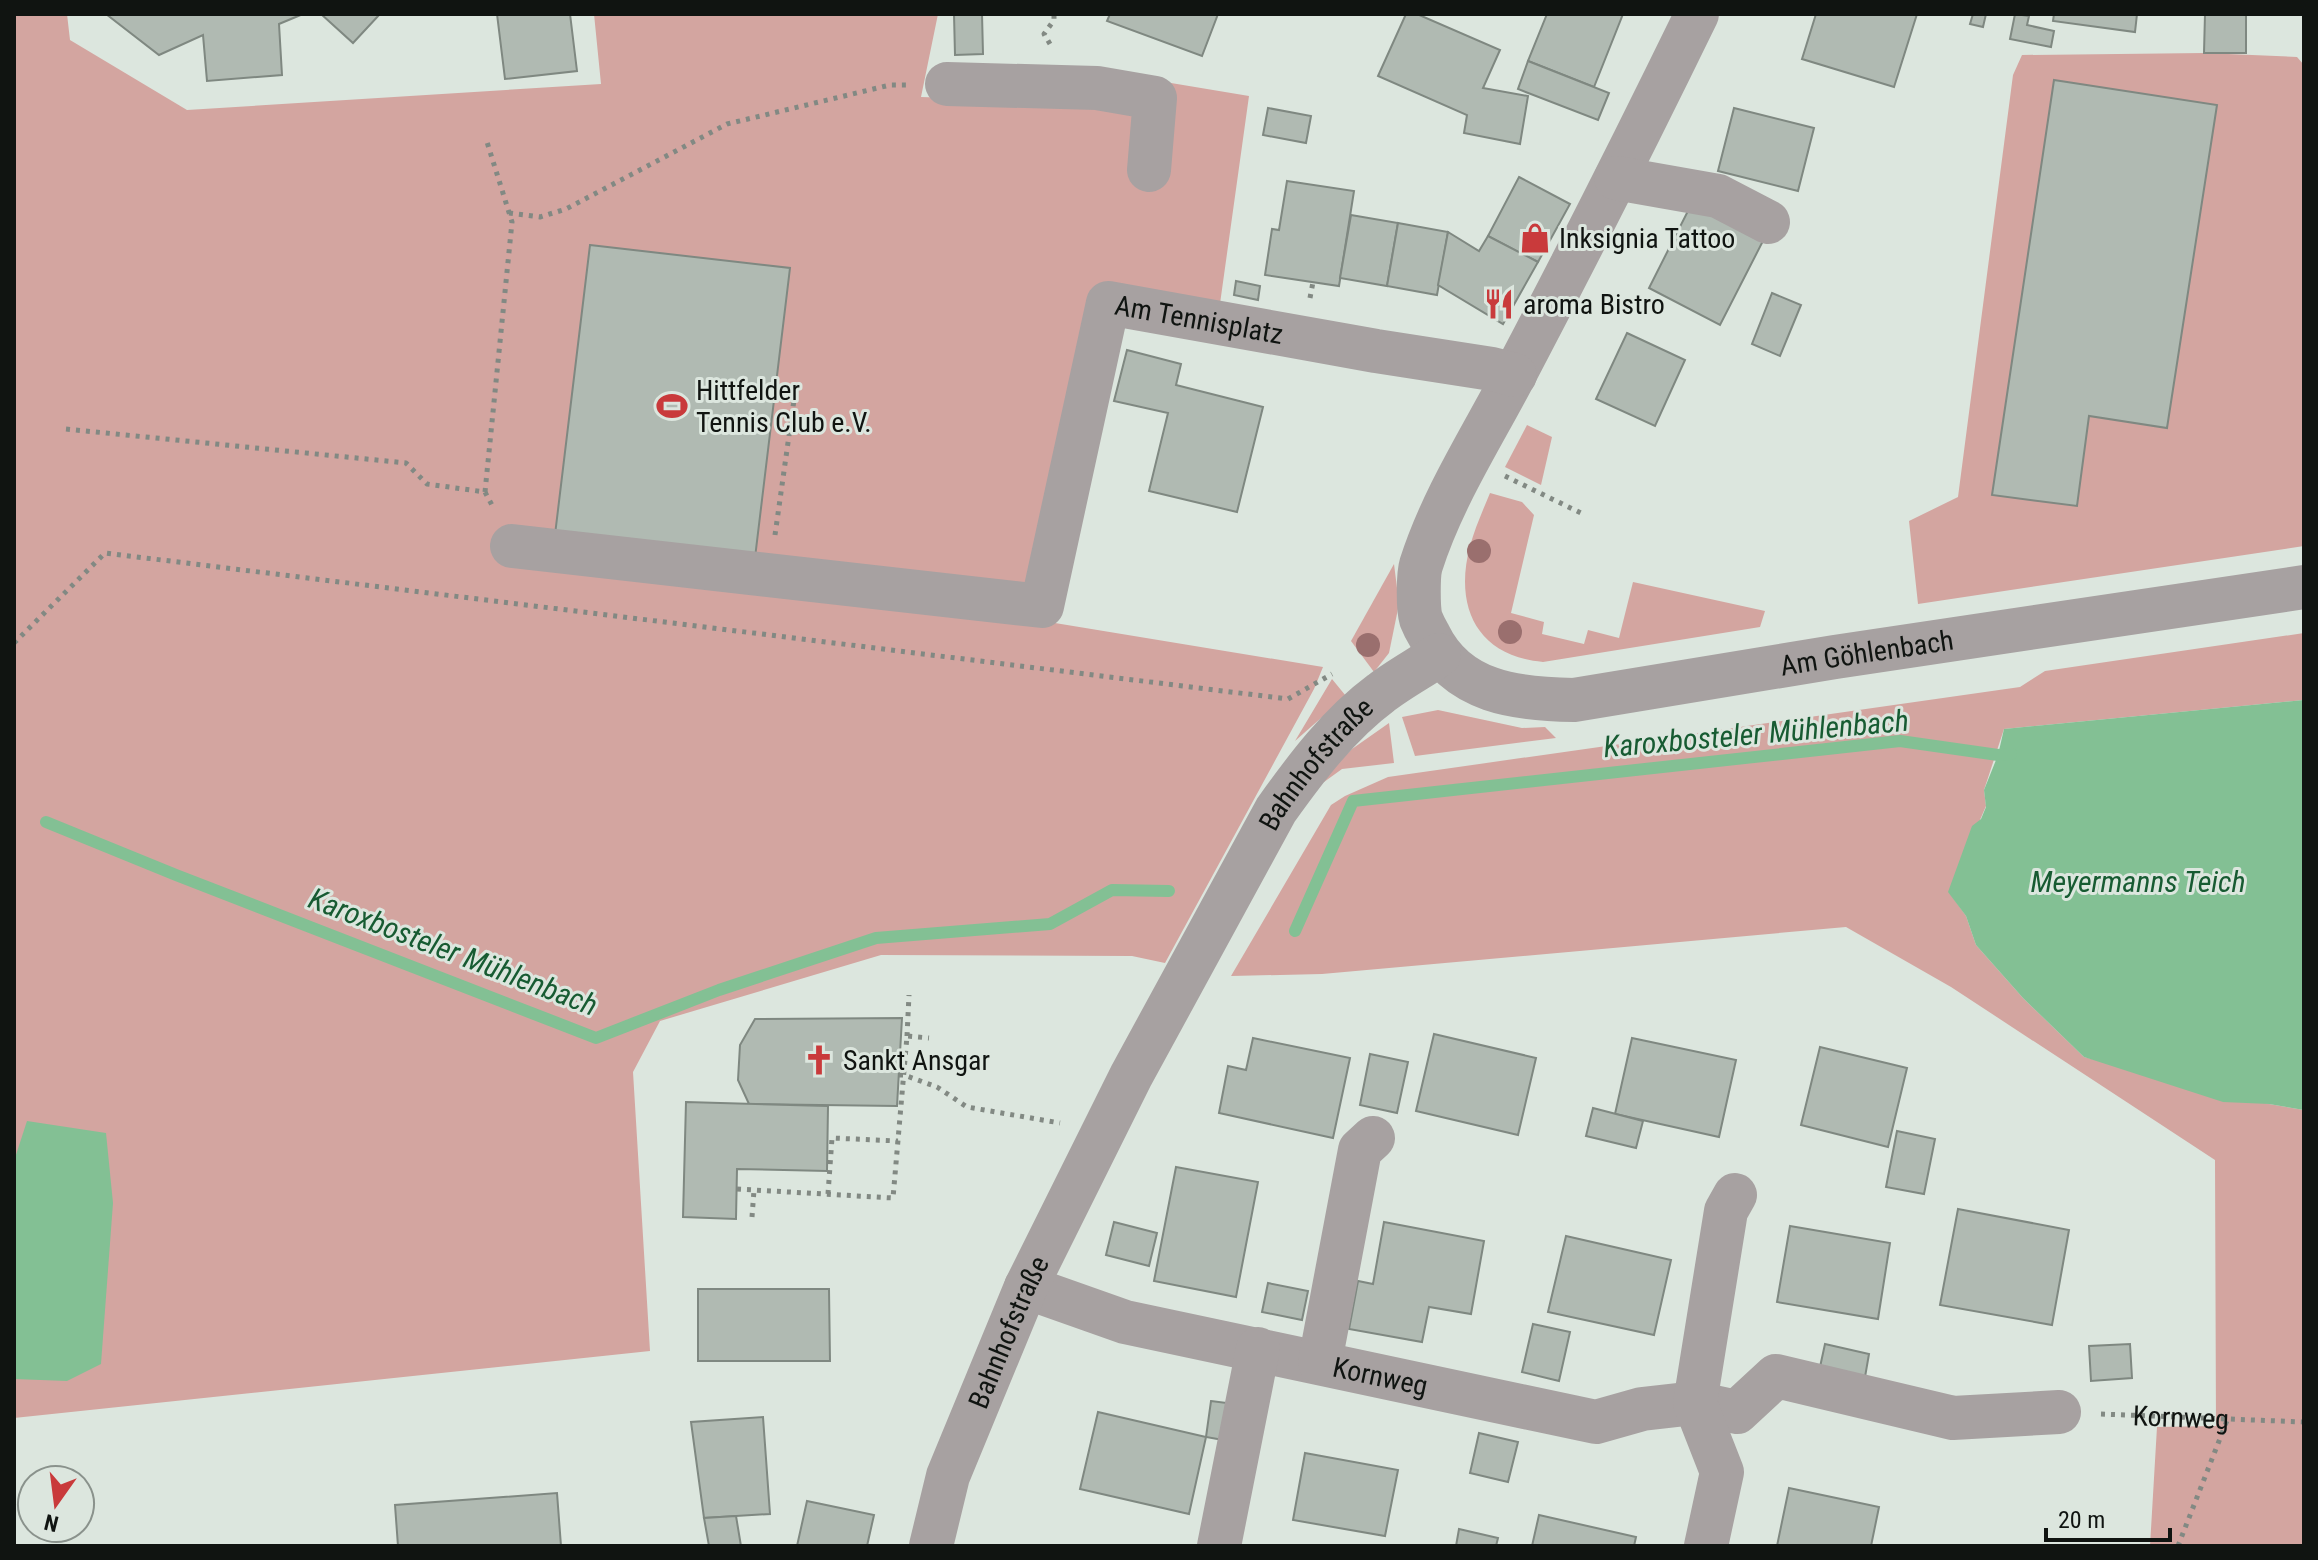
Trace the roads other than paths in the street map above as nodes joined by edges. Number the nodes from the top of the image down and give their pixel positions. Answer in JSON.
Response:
{"nodes":[{"id":1,"x":1697,"y":14,"type":"edge"},
{"id":2,"x":947,"y":84,"type":"road end"},
{"id":3,"x":1149,"y":170,"type":"dead end"},
{"id":4,"x":1616,"y":178,"type":"junction"},
{"id":5,"x":1768,"y":222,"type":"dead end"},
{"id":6,"x":1515,"y":375,"type":"junction"},
{"id":7,"x":512,"y":546,"type":"road end"},
{"id":8,"x":2304,"y":587,"type":"edge"},
{"id":9,"x":1439,"y":655,"type":"junction"},
{"id":10,"x":1373,"y":1138,"type":"dead end"},
{"id":11,"x":1735,"y":1195,"type":"dead end"},
{"id":12,"x":1026,"y":1287,"type":"junction"},
{"id":13,"x":1258,"y":1349,"type":"junction"},
{"id":14,"x":1320,"y":1362,"type":"junction"},
{"id":15,"x":1695,"y":1403,"type":"junction"},
{"id":16,"x":2059,"y":1412,"type":"road end"},
{"id":17,"x":931,"y":1546,"type":"edge"},
{"id":18,"x":1219,"y":1546,"type":"edge"},
{"id":19,"x":1706,"y":1546,"type":"edge"}],
"edges":[{"from":1,"to":4,"type":"street"},
{"from":2,"to":3,"type":"street"},
{"from":4,"to":5,"type":"street"},
{"from":4,"to":6,"type":"street"},
{"from":6,"to":7,"type":"street","name":"Am Tennisplatz"},
{"from":6,"to":9,"type":"street"},
{"from":8,"to":9,"type":"street","name":"Am Göhlenbach"},
{"from":9,"to":12,"type":"street","name":"Bahnhofstraße"},
{"from":10,"to":14,"type":"street"},
{"from":11,"to":15,"type":"street"},
{"from":12,"to":13,"type":"street","name":"Kornweg"},
{"from":12,"to":17,"type":"street","name":"Bahnhofstraße"},
{"from":13,"to":14,"type":"street","name":"Kornweg"},
{"from":13,"to":18,"type":"street"},
{"from":14,"to":15,"type":"street","name":"Kornweg"},
{"from":15,"to":16,"type":"street","name":"Kornweg"},
{"from":15,"to":19,"type":"street"}]}
